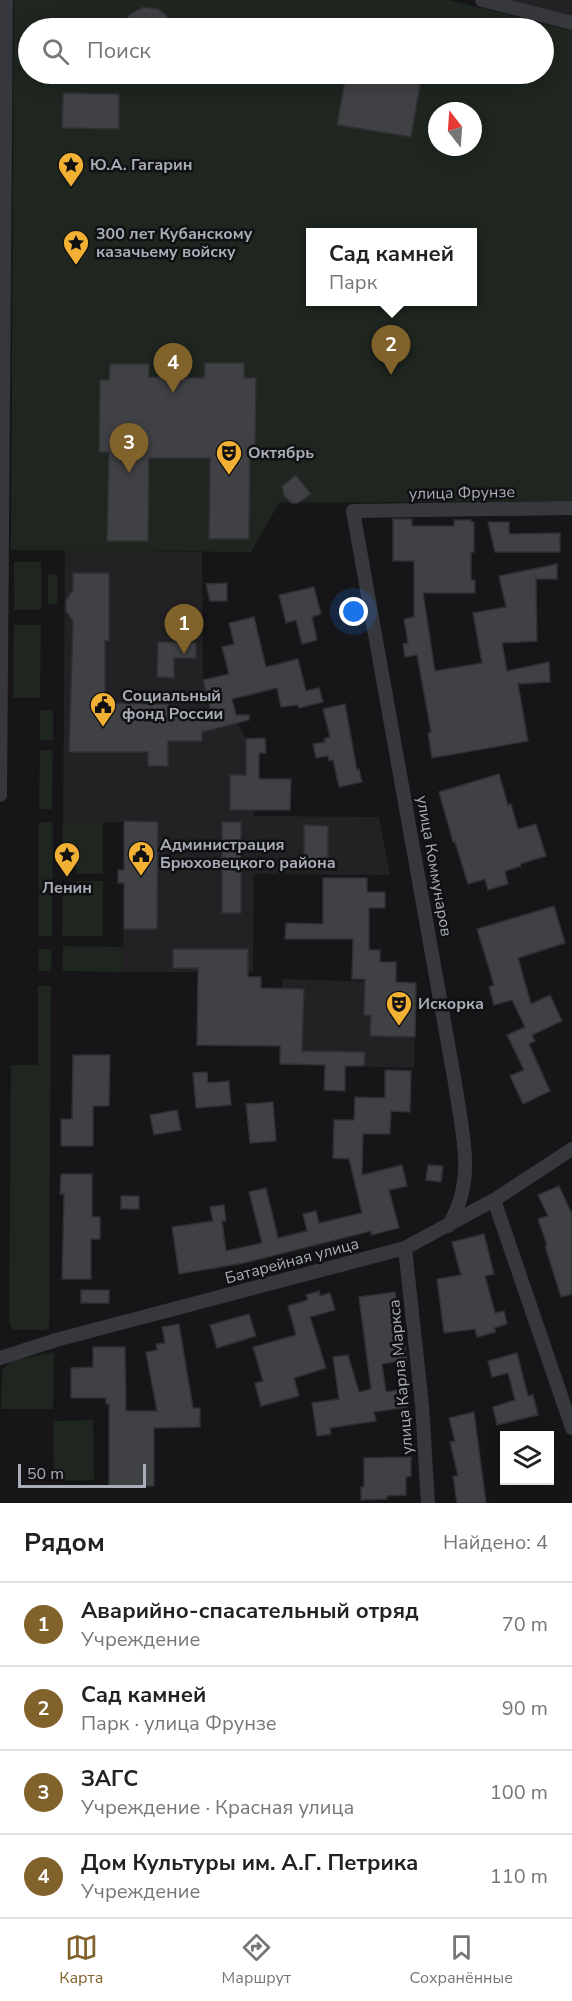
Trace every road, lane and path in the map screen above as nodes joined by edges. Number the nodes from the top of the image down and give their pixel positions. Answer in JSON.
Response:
{"nodes":[{"id":1,"x":6,"y":0,"type":"edge"},
{"id":2,"x":482,"y":0,"type":"edge"},
{"id":3,"x":552,"y":18,"type":"edge"},
{"id":4,"x":554,"y":18,"type":"edge"},
{"id":5,"x":572,"y":23,"type":"edge"},
{"id":6,"x":572,"y":508,"type":"edge"},
{"id":7,"x":353,"y":511,"type":"joint"},
{"id":8,"x":0,"y":676,"type":"edge"},
{"id":9,"x":0,"y":795,"type":"edge"},
{"id":10,"x":572,"y":1149,"type":"edge"},
{"id":11,"x":494,"y":1200,"type":"junction"},
{"id":12,"x":448,"y":1226,"type":"junction"},
{"id":13,"x":405,"y":1248,"type":"junction"},
{"id":14,"x":0,"y":1358,"type":"edge"},
{"id":15,"x":572,"y":1428,"type":"edge"},
{"id":16,"x":428,"y":1503,"type":"edge"}],
"edges":[{"from":1,"to":8,"type":"street"},
{"from":2,"to":3,"type":"street"},
{"from":4,"to":5,"type":"street"},
{"from":6,"to":7,"type":"street","name":"улица Фрунзе"},
{"from":7,"to":12,"type":"street","name":"улица Коммунаров"},
{"from":8,"to":9,"type":"street"},
{"from":10,"to":11,"type":"street","name":"Батарейная улица"},
{"from":11,"to":12,"type":"street","name":"Батарейная улица"},
{"from":11,"to":15,"type":"street"},
{"from":12,"to":13,"type":"street","name":"Батарейная улица"},
{"from":13,"to":14,"type":"street","name":"Батарейная улица"},
{"from":13,"to":16,"type":"street","name":"улица Карла Маркса"}]}
